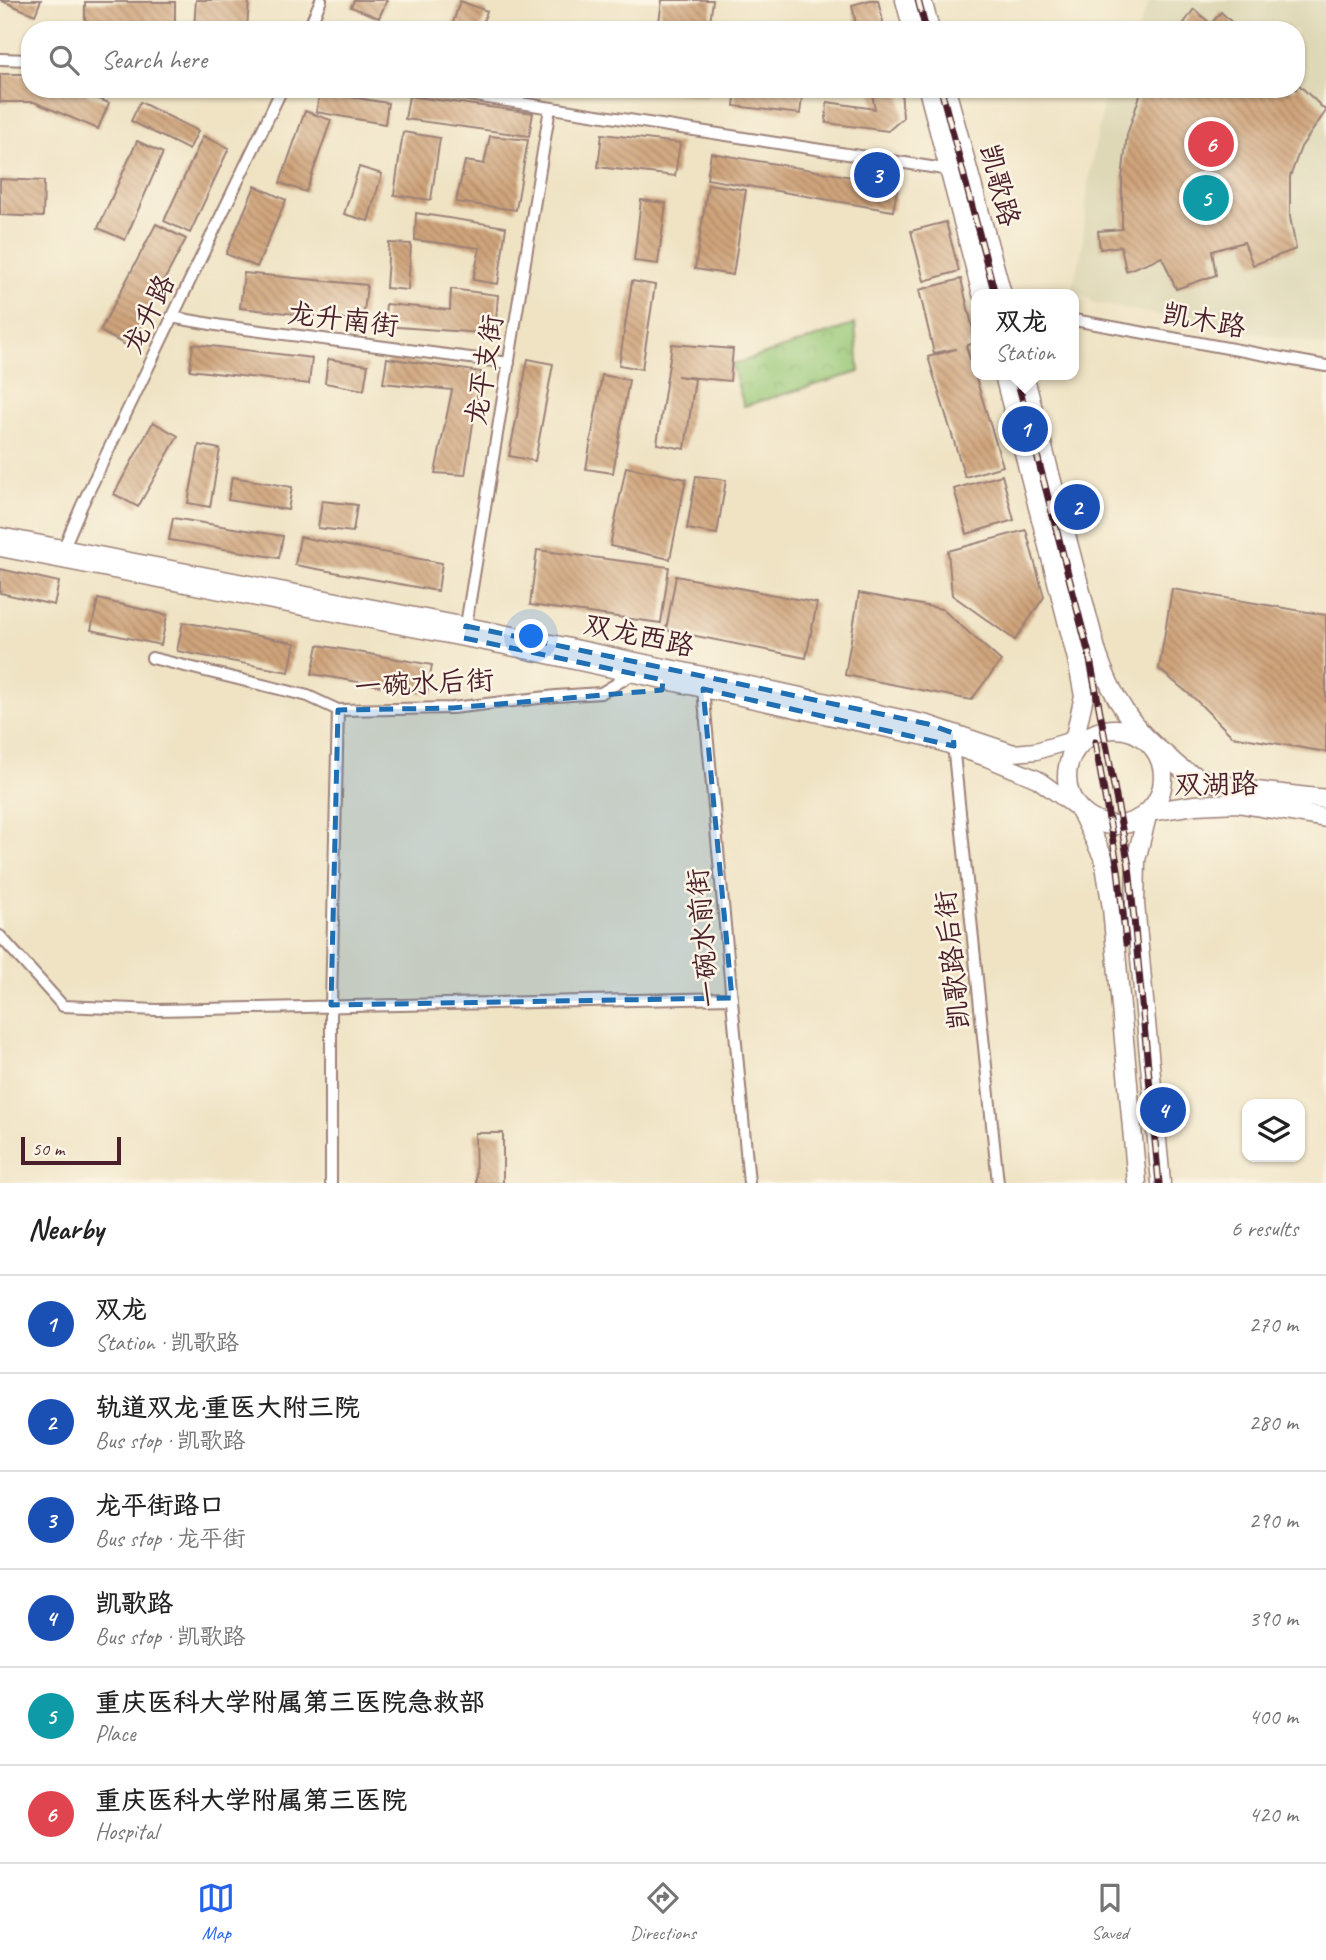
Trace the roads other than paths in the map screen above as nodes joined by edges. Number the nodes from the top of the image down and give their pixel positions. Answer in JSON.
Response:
{"nodes":[{"id":1,"x":321,"y":0,"type":"edge"},
{"id":2,"x":905,"y":0,"type":"edge"},
{"id":3,"x":922,"y":0,"type":"edge"},
{"id":4,"x":313,"y":21,"type":"edge"},
{"id":5,"x":911,"y":21,"type":"edge"},
{"id":6,"x":928,"y":21,"type":"edge"},
{"id":7,"x":0,"y":59,"type":"edge"},
{"id":8,"x":21,"y":60,"type":"edge"},
{"id":9,"x":278,"y":98,"type":"edge"},
{"id":10,"x":487,"y":98,"type":"edge"},
{"id":11,"x":931,"y":98,"type":"edge"},
{"id":12,"x":948,"y":98,"type":"edge"},
{"id":13,"x":550,"y":108,"type":"junction"},
{"id":14,"x":950,"y":170,"type":"junction"},
{"id":15,"x":981,"y":289,"type":"edge"},
{"id":16,"x":1001,"y":289,"type":"edge"},
{"id":17,"x":171,"y":317,"type":"junction"},
{"id":18,"x":1079,"y":321,"type":"edge"},
{"id":19,"x":509,"y":363,"type":"junction"},
{"id":20,"x":1326,"y":366,"type":"edge"},
{"id":21,"x":1004,"y":380,"type":"edge"},
{"id":22,"x":1025,"y":380,"type":"edge"},
{"id":23,"x":0,"y":536,"type":"edge"},
{"id":24,"x":0,"y":548,"type":"edge"},
{"id":25,"x":61,"y":554,"type":"junction"},
{"id":26,"x":465,"y":632,"type":"junction"},
{"id":27,"x":152,"y":659,"type":"dead end"},
{"id":28,"x":633,"y":674,"type":"junction"},
{"id":29,"x":703,"y":689,"type":"junction"},
{"id":30,"x":338,"y":710,"type":"junction"},
{"id":31,"x":1096,"y":733,"type":"junction"},
{"id":32,"x":953,"y":739,"type":"junction"},
{"id":33,"x":1075,"y":740,"type":"junction"},
{"id":34,"x":1149,"y":743,"type":"junction"},
{"id":35,"x":1070,"y":759,"type":"junction"},
{"id":36,"x":1326,"y":799,"type":"edge"},
{"id":37,"x":1080,"y":810,"type":"junction"},
{"id":38,"x":1148,"y":812,"type":"junction"},
{"id":39,"x":1326,"y":818,"type":"edge"},
{"id":40,"x":0,"y":936,"type":"edge"},
{"id":41,"x":732,"y":998,"type":"junction"},
{"id":42,"x":331,"y":1005,"type":"junction"},
{"id":43,"x":331,"y":1183,"type":"edge"},
{"id":44,"x":749,"y":1183,"type":"edge"},
{"id":45,"x":998,"y":1183,"type":"edge"},
{"id":46,"x":1137,"y":1183,"type":"edge"},
{"id":47,"x":1161,"y":1183,"type":"edge"}],
"edges":[{"from":1,"to":4,"type":"street"},
{"from":2,"to":5,"type":"main road"},
{"from":3,"to":6,"type":"main road"},
{"from":7,"to":8,"type":"street"},
{"from":9,"to":17,"type":"street","name":"龙升路"},
{"from":10,"to":13,"type":"street"},
{"from":11,"to":14,"type":"main road","name":"凯歌路"},
{"from":12,"to":16,"type":"main road","name":"凯歌路"},
{"from":13,"to":14,"type":"street"},
{"from":13,"to":19,"type":"street","name":"龙平支街"},
{"from":14,"to":15,"type":"main road","name":"凯歌路"},
{"from":17,"to":19,"type":"street","name":"龙升南街"},
{"from":17,"to":25,"type":"street","name":"龙升路"},
{"from":18,"to":20,"type":"street","name":"凯木路"},
{"from":19,"to":26,"type":"street","name":"龙平支街"},
{"from":21,"to":33,"type":"main road"},
{"from":22,"to":34,"type":"main road"},
{"from":23,"to":25,"type":"main road","name":"双龙西路"},
{"from":24,"to":25,"type":"main road","name":"双龙西路"},
{"from":25,"to":26,"type":"main road","name":"双龙西路"},
{"from":26,"to":28,"type":"main road","name":"双龙西路"},
{"from":26,"to":32,"type":"main road","name":"双龙西路"},
{"from":27,"to":30,"type":"street"},
{"from":28,"to":29,"type":"main road","name":"双龙西路"},
{"from":28,"to":30,"type":"street","name":"一碗水后街"},
{"from":29,"to":32,"type":"main road","name":"双龙西路"},
{"from":29,"to":41,"type":"street","name":"一碗水前街"},
{"from":30,"to":42,"type":"street","name":"一碗水后街"},
{"from":31,"to":33,"type":"main road","name":"双龙西路"},
{"from":31,"to":34,"type":"main road"},
{"from":31,"to":35,"type":"main road"},
{"from":32,"to":33,"type":"main road","name":"双龙西路"},
{"from":32,"to":37,"type":"main road","name":"双龙西路"},
{"from":32,"to":45,"type":"street","name":"凯歌路后街"},
{"from":33,"to":35,"type":"main road"},
{"from":34,"to":36,"type":"main road","name":"双湖路"},
{"from":34,"to":38,"type":"main road"},
{"from":35,"to":37,"type":"main road"},
{"from":37,"to":38,"type":"main road"},
{"from":37,"to":46,"type":"main road"},
{"from":38,"to":39,"type":"main road","name":"双湖路"},
{"from":38,"to":47,"type":"main road"},
{"from":40,"to":42,"type":"street"},
{"from":41,"to":42,"type":"street"},
{"from":41,"to":44,"type":"street","name":"一碗水前街"},
{"from":42,"to":43,"type":"street","name":"一碗水后街"}]}
